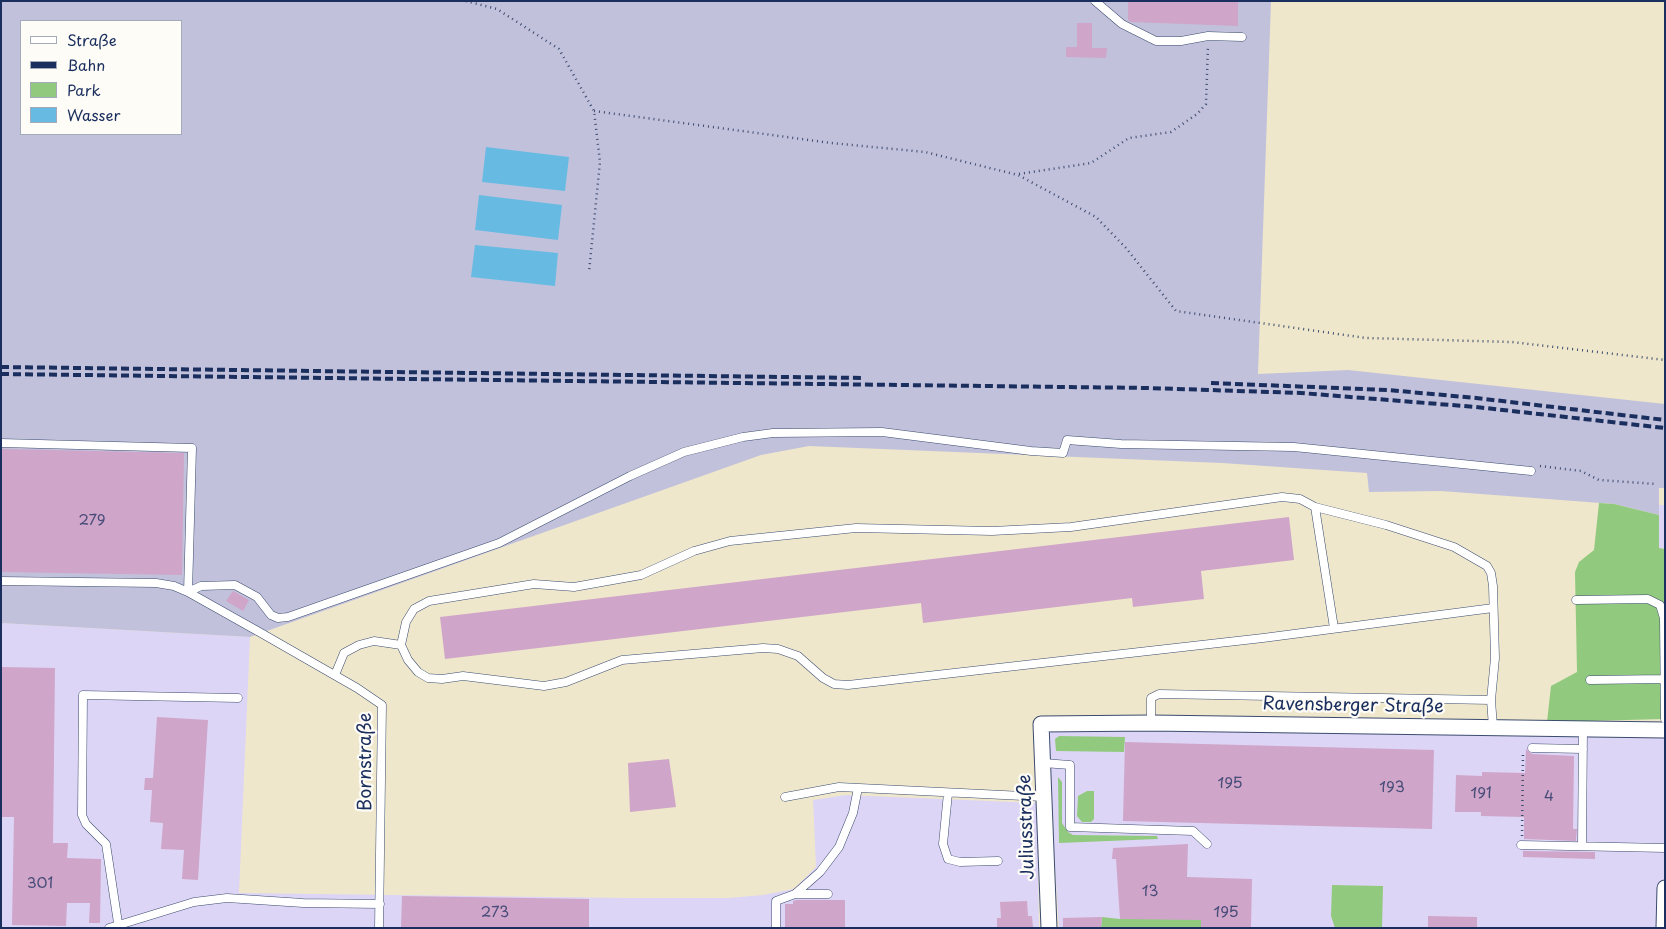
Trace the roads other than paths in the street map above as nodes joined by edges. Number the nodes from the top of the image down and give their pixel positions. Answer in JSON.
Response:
{"nodes":[{"id":1,"x":1095,"y":1,"type":"edge"},
{"id":2,"x":1242,"y":37,"type":"dead end"},
{"id":3,"x":1,"y":443,"type":"edge"},
{"id":4,"x":1531,"y":472,"type":"road end"},
{"id":5,"x":1315,"y":507,"type":"junction"},
{"id":6,"x":1,"y":581,"type":"edge"},
{"id":7,"x":188,"y":592,"type":"junction"},
{"id":8,"x":1576,"y":600,"type":"dead end"},
{"id":9,"x":1493,"y":608,"type":"junction"},
{"id":10,"x":1334,"y":628,"type":"junction"},
{"id":11,"x":401,"y":645,"type":"junction"},
{"id":12,"x":335,"y":675,"type":"junction"},
{"id":13,"x":1664,"y":679,"type":"edge"},
{"id":14,"x":1590,"y":680,"type":"dead end"},
{"id":15,"x":238,"y":698,"type":"dead end"},
{"id":16,"x":1491,"y":700,"type":"junction"},
{"id":17,"x":1665,"y":719,"type":"edge"},
{"id":18,"x":1151,"y":723,"type":"junction"},
{"id":19,"x":1041,"y":724,"type":"joint"},
{"id":20,"x":1493,"y":727,"type":"junction"},
{"id":21,"x":1583,"y":729,"type":"junction"},
{"id":22,"x":1665,"y":730,"type":"edge"},
{"id":23,"x":1532,"y":748,"type":"road end"},
{"id":24,"x":1583,"y":749,"type":"junction"},
{"id":25,"x":1043,"y":763,"type":"junction"},
{"id":26,"x":858,"y":788,"type":"junction"},
{"id":27,"x":948,"y":792,"type":"junction"},
{"id":28,"x":785,"y":797,"type":"dead end"},
{"id":29,"x":1044,"y":797,"type":"junction"},
{"id":30,"x":1207,"y":844,"type":"dead end"},
{"id":31,"x":1522,"y":845,"type":"road end"},
{"id":32,"x":1582,"y":846,"type":"junction"},
{"id":33,"x":1665,"y":848,"type":"edge"},
{"id":34,"x":998,"y":862,"type":"dead end"},
{"id":35,"x":1665,"y":888,"type":"edge"},
{"id":36,"x":796,"y":894,"type":"junction"},
{"id":37,"x":828,"y":894,"type":"dead end"},
{"id":38,"x":380,"y":904,"type":"junction"},
{"id":39,"x":1665,"y":915,"type":"edge"},
{"id":40,"x":118,"y":923,"type":"junction"},
{"id":41,"x":108,"y":928,"type":"edge"},
{"id":42,"x":379,"y":928,"type":"edge"},
{"id":43,"x":776,"y":928,"type":"edge"},
{"id":44,"x":1049,"y":928,"type":"edge"},
{"id":45,"x":1664,"y":928,"type":"edge"}],
"edges":[{"from":1,"to":2,"type":"lane"},
{"from":3,"to":7,"type":"lane"},
{"from":4,"to":7,"type":"lane"},
{"from":5,"to":9,"type":"lane"},
{"from":5,"to":10,"type":"lane"},
{"from":5,"to":11,"type":"lane"},
{"from":6,"to":7,"type":"lane","name":"Bornstraße"},
{"from":7,"to":12,"type":"lane","name":"Bornstraße"},
{"from":8,"to":13,"type":"lane"},
{"from":9,"to":10,"type":"lane"},
{"from":9,"to":16,"type":"lane"},
{"from":10,"to":11,"type":"lane"},
{"from":11,"to":12,"type":"lane"},
{"from":12,"to":38,"type":"lane","name":"Bornstraße"},
{"from":13,"to":14,"type":"lane"},
{"from":13,"to":17,"type":"lane"},
{"from":15,"to":40,"type":"lane"},
{"from":16,"to":18,"type":"lane"},
{"from":16,"to":20,"type":"lane"},
{"from":18,"to":19,"type":"street","name":"Ravensberger Straße"},
{"from":18,"to":20,"type":"street","name":"Ravensberger Straße"},
{"from":19,"to":25,"type":"street","name":"Juliusstraße"},
{"from":20,"to":21,"type":"street","name":"Ravensberger Straße"},
{"from":21,"to":22,"type":"street","name":"Ravensberger Straße"},
{"from":21,"to":24,"type":"lane"},
{"from":23,"to":24,"type":"lane"},
{"from":24,"to":32,"type":"lane"},
{"from":25,"to":29,"type":"street","name":"Juliusstraße"},
{"from":25,"to":30,"type":"lane"},
{"from":26,"to":27,"type":"lane"},
{"from":26,"to":28,"type":"lane"},
{"from":26,"to":36,"type":"lane"},
{"from":27,"to":29,"type":"lane"},
{"from":27,"to":34,"type":"lane"},
{"from":29,"to":44,"type":"street","name":"Juliusstraße"},
{"from":31,"to":32,"type":"lane"},
{"from":32,"to":33,"type":"lane"},
{"from":35,"to":39,"type":"street"},
{"from":36,"to":37,"type":"lane"},
{"from":36,"to":43,"type":"lane"},
{"from":38,"to":40,"type":"lane"},
{"from":38,"to":42,"type":"lane","name":"Bornstraße"},
{"from":39,"to":45,"type":"street"},
{"from":40,"to":41,"type":"lane"}]}
